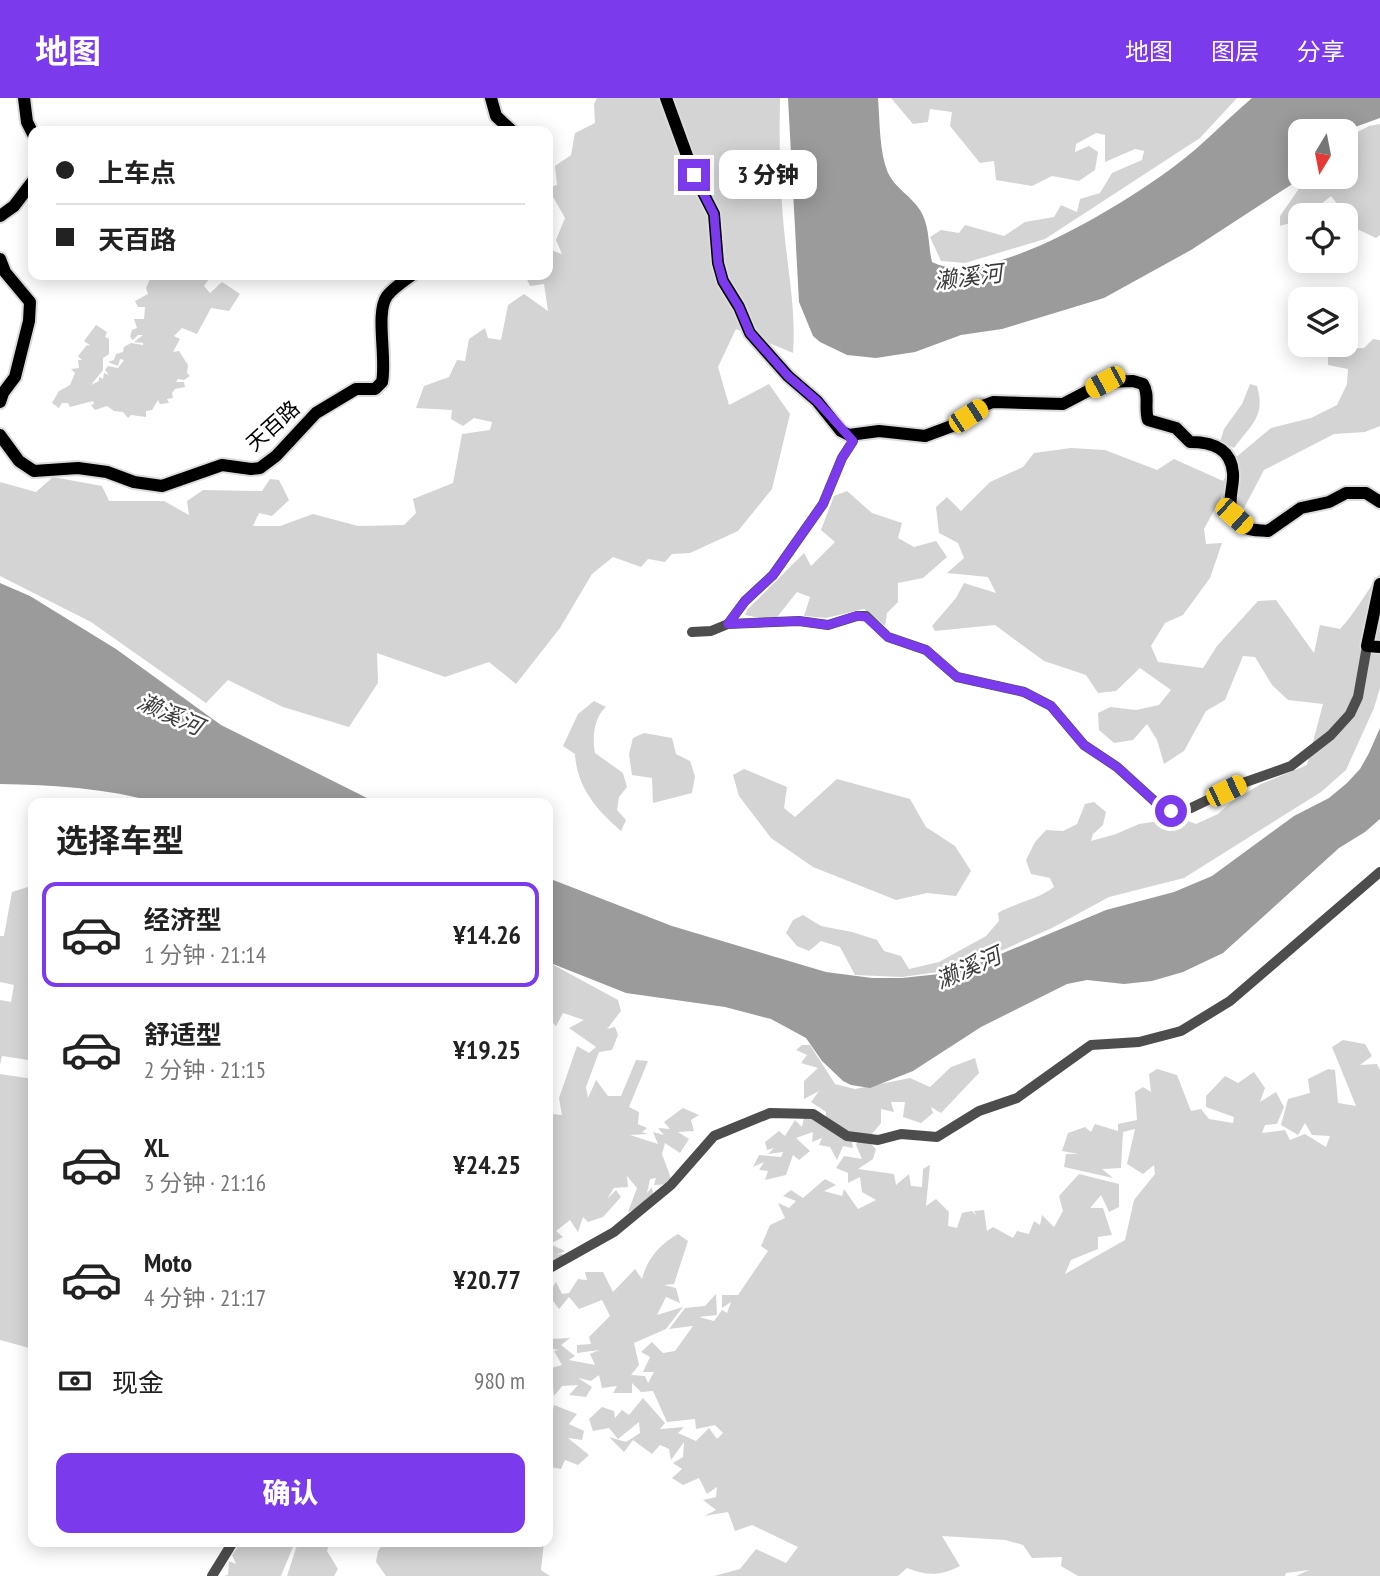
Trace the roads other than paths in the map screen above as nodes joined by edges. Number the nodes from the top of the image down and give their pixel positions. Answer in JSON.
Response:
{"nodes":[{"id":1,"x":24,"y":98,"type":"edge"},
{"id":2,"x":491,"y":98,"type":"edge"},
{"id":3,"x":666,"y":98,"type":"edge"},
{"id":4,"x":29,"y":126,"type":"edge"},
{"id":5,"x":507,"y":126,"type":"edge"},
{"id":6,"x":28,"y":188,"type":"edge"},
{"id":7,"x":0,"y":216,"type":"edge"},
{"id":8,"x":0,"y":259,"type":"edge"},
{"id":9,"x":406,"y":280,"type":"edge"},
{"id":10,"x":0,"y":402,"type":"edge"},
{"id":11,"x":0,"y":435,"type":"edge"},
{"id":12,"x":849,"y":435,"type":"junction"},
{"id":13,"x":1380,"y":502,"type":"edge"},
{"id":14,"x":1380,"y":584,"type":"edge"},
{"id":15,"x":728,"y":624,"type":"junction"},
{"id":16,"x":692,"y":632,"type":"dead end"},
{"id":17,"x":1373,"y":647,"type":"edge"},
{"id":18,"x":1380,"y":872,"type":"edge"},
{"id":19,"x":553,"y":1266,"type":"edge"},
{"id":20,"x":230,"y":1547,"type":"edge"},
{"id":21,"x":212,"y":1576,"type":"edge"}],
"edges":[{"from":1,"to":4,"type":"main road"},
{"from":2,"to":5,"type":"main road"},
{"from":3,"to":12,"type":"main road"},
{"from":6,"to":7,"type":"main road"},
{"from":8,"to":10,"type":"main road"},
{"from":9,"to":11,"type":"main road","name":"天百路"},
{"from":12,"to":13,"type":"main road"},
{"from":12,"to":15,"type":"street"},
{"from":14,"to":17,"type":"main road"},
{"from":15,"to":16,"type":"street"},
{"from":15,"to":17,"type":"street"},
{"from":18,"to":19,"type":"street"},
{"from":20,"to":21,"type":"street"}]}
